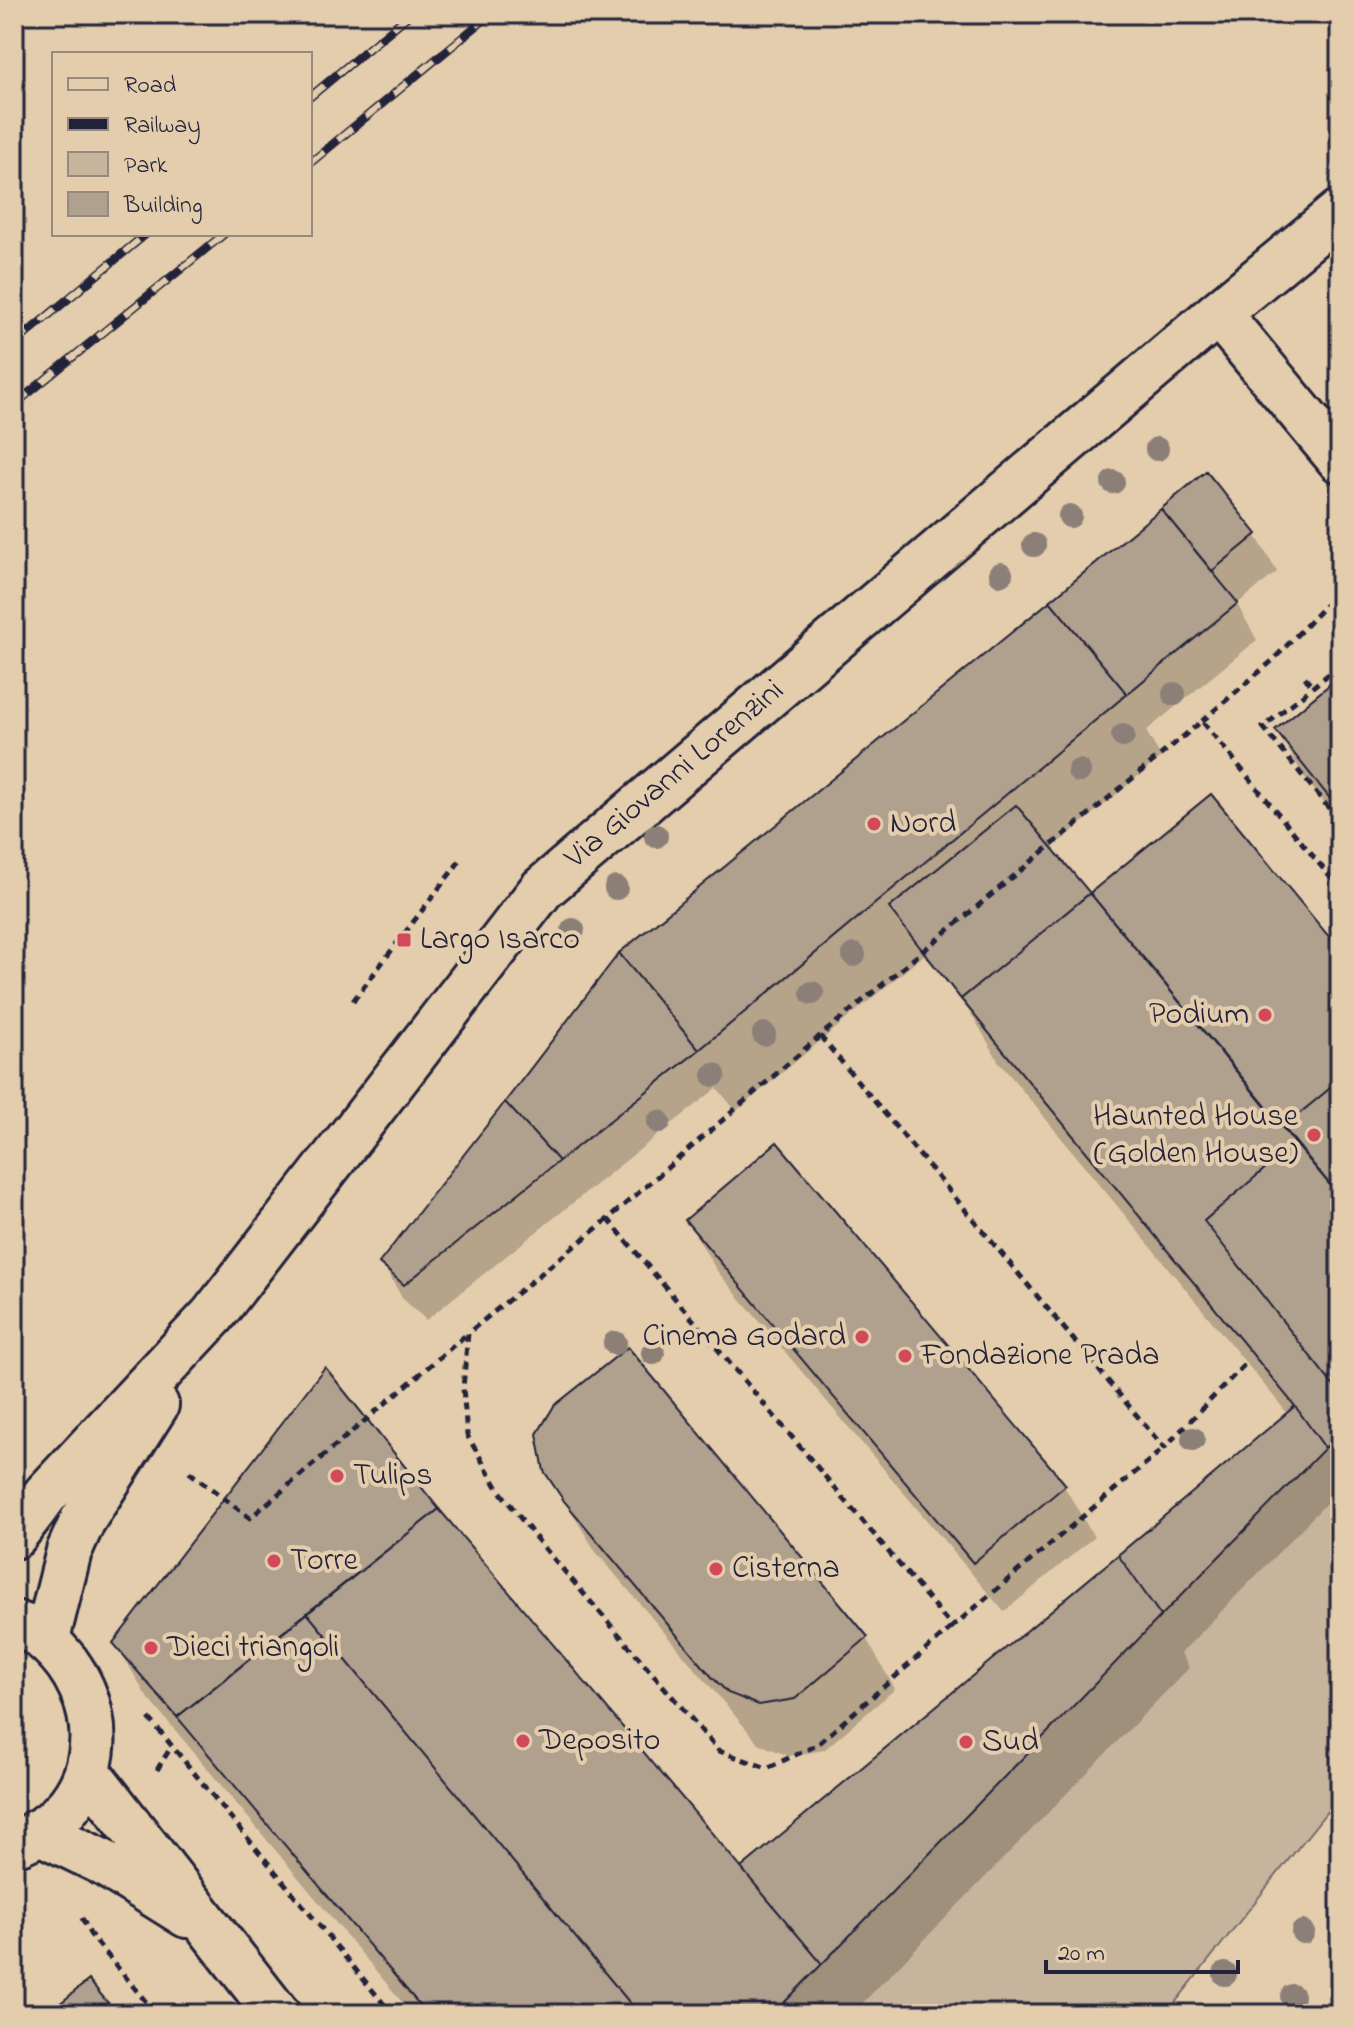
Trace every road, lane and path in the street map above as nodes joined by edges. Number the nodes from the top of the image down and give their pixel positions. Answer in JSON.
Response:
{"nodes":[{"id":1,"x":1340,"y":212,"type":"edge"},
{"id":2,"x":1218,"y":313,"type":"junction"},
{"id":3,"x":1339,"y":458,"type":"edge"},
{"id":4,"x":1336,"y":594,"type":"dead end"},
{"id":5,"x":1340,"y":665,"type":"edge"},
{"id":6,"x":1305,"y":677,"type":"dead end"},
{"id":7,"x":1312,"y":687,"type":"junction"},
{"id":8,"x":1202,"y":721,"type":"junction"},
{"id":9,"x":1340,"y":822,"type":"edge"},
{"id":10,"x":462,"y":858,"type":"dead end"},
{"id":11,"x":1340,"y":889,"type":"edge"},
{"id":12,"x":353,"y":1001,"type":"dead end"},
{"id":13,"x":820,"y":1036,"type":"junction"},
{"id":14,"x":608,"y":1219,"type":"junction"},
{"id":15,"x":213,"y":1315,"type":"junction"},
{"id":16,"x":468,"y":1333,"type":"junction"},
{"id":17,"x":1245,"y":1364,"type":"dead end"},
{"id":18,"x":1164,"y":1448,"type":"junction"},
{"id":19,"x":189,"y":1472,"type":"dead end"},
{"id":20,"x":14,"y":1536,"type":"edge"},
{"id":21,"x":952,"y":1627,"type":"junction"},
{"id":22,"x":30,"y":1631,"type":"edge"},
{"id":23,"x":171,"y":1747,"type":"dead end"},
{"id":24,"x":88,"y":1772,"type":"junction"},
{"id":25,"x":26,"y":1837,"type":"edge"},
{"id":26,"x":76,"y":1906,"type":"dead end"},
{"id":27,"x":207,"y":1926,"type":"junction"},
{"id":28,"x":156,"y":2014,"type":"edge"},
{"id":29,"x":277,"y":2014,"type":"edge"},
{"id":30,"x":392,"y":2014,"type":"edge"}],
"edges":[{"from":1,"to":2,"type":"street","name":"Via Giovanni Lorenzini"},
{"from":2,"to":3,"type":"street"},
{"from":2,"to":15,"type":"street","name":"Via Giovanni Lorenzini"},
{"from":4,"to":8,"type":"path"},
{"from":5,"to":7,"type":"path"},
{"from":6,"to":7,"type":"path"},
{"from":7,"to":9,"type":"path"},
{"from":8,"to":11,"type":"path"},
{"from":8,"to":13,"type":"path"},
{"from":10,"to":12,"type":"path"},
{"from":13,"to":14,"type":"path"},
{"from":13,"to":18,"type":"path"},
{"from":14,"to":16,"type":"path"},
{"from":14,"to":21,"type":"path"},
{"from":15,"to":20,"type":"street","name":"Via Giovanni Lorenzini"},
{"from":15,"to":22,"type":"street","name":"Via Giovanni Lorenzini"},
{"from":16,"to":19,"type":"path"},
{"from":16,"to":21,"type":"path"},
{"from":17,"to":18,"type":"path"},
{"from":18,"to":21,"type":"path"},
{"from":22,"to":24,"type":"street","name":"Via Giovanni Lorenzini"},
{"from":23,"to":30,"type":"path"},
{"from":24,"to":25,"type":"street","name":"Via Giovanni Lorenzini"},
{"from":24,"to":27,"type":"street"},
{"from":25,"to":27,"type":"street","name":"Via Giovanni Lorenzini"},
{"from":26,"to":28,"type":"path"},
{"from":27,"to":29,"type":"street"}]}
